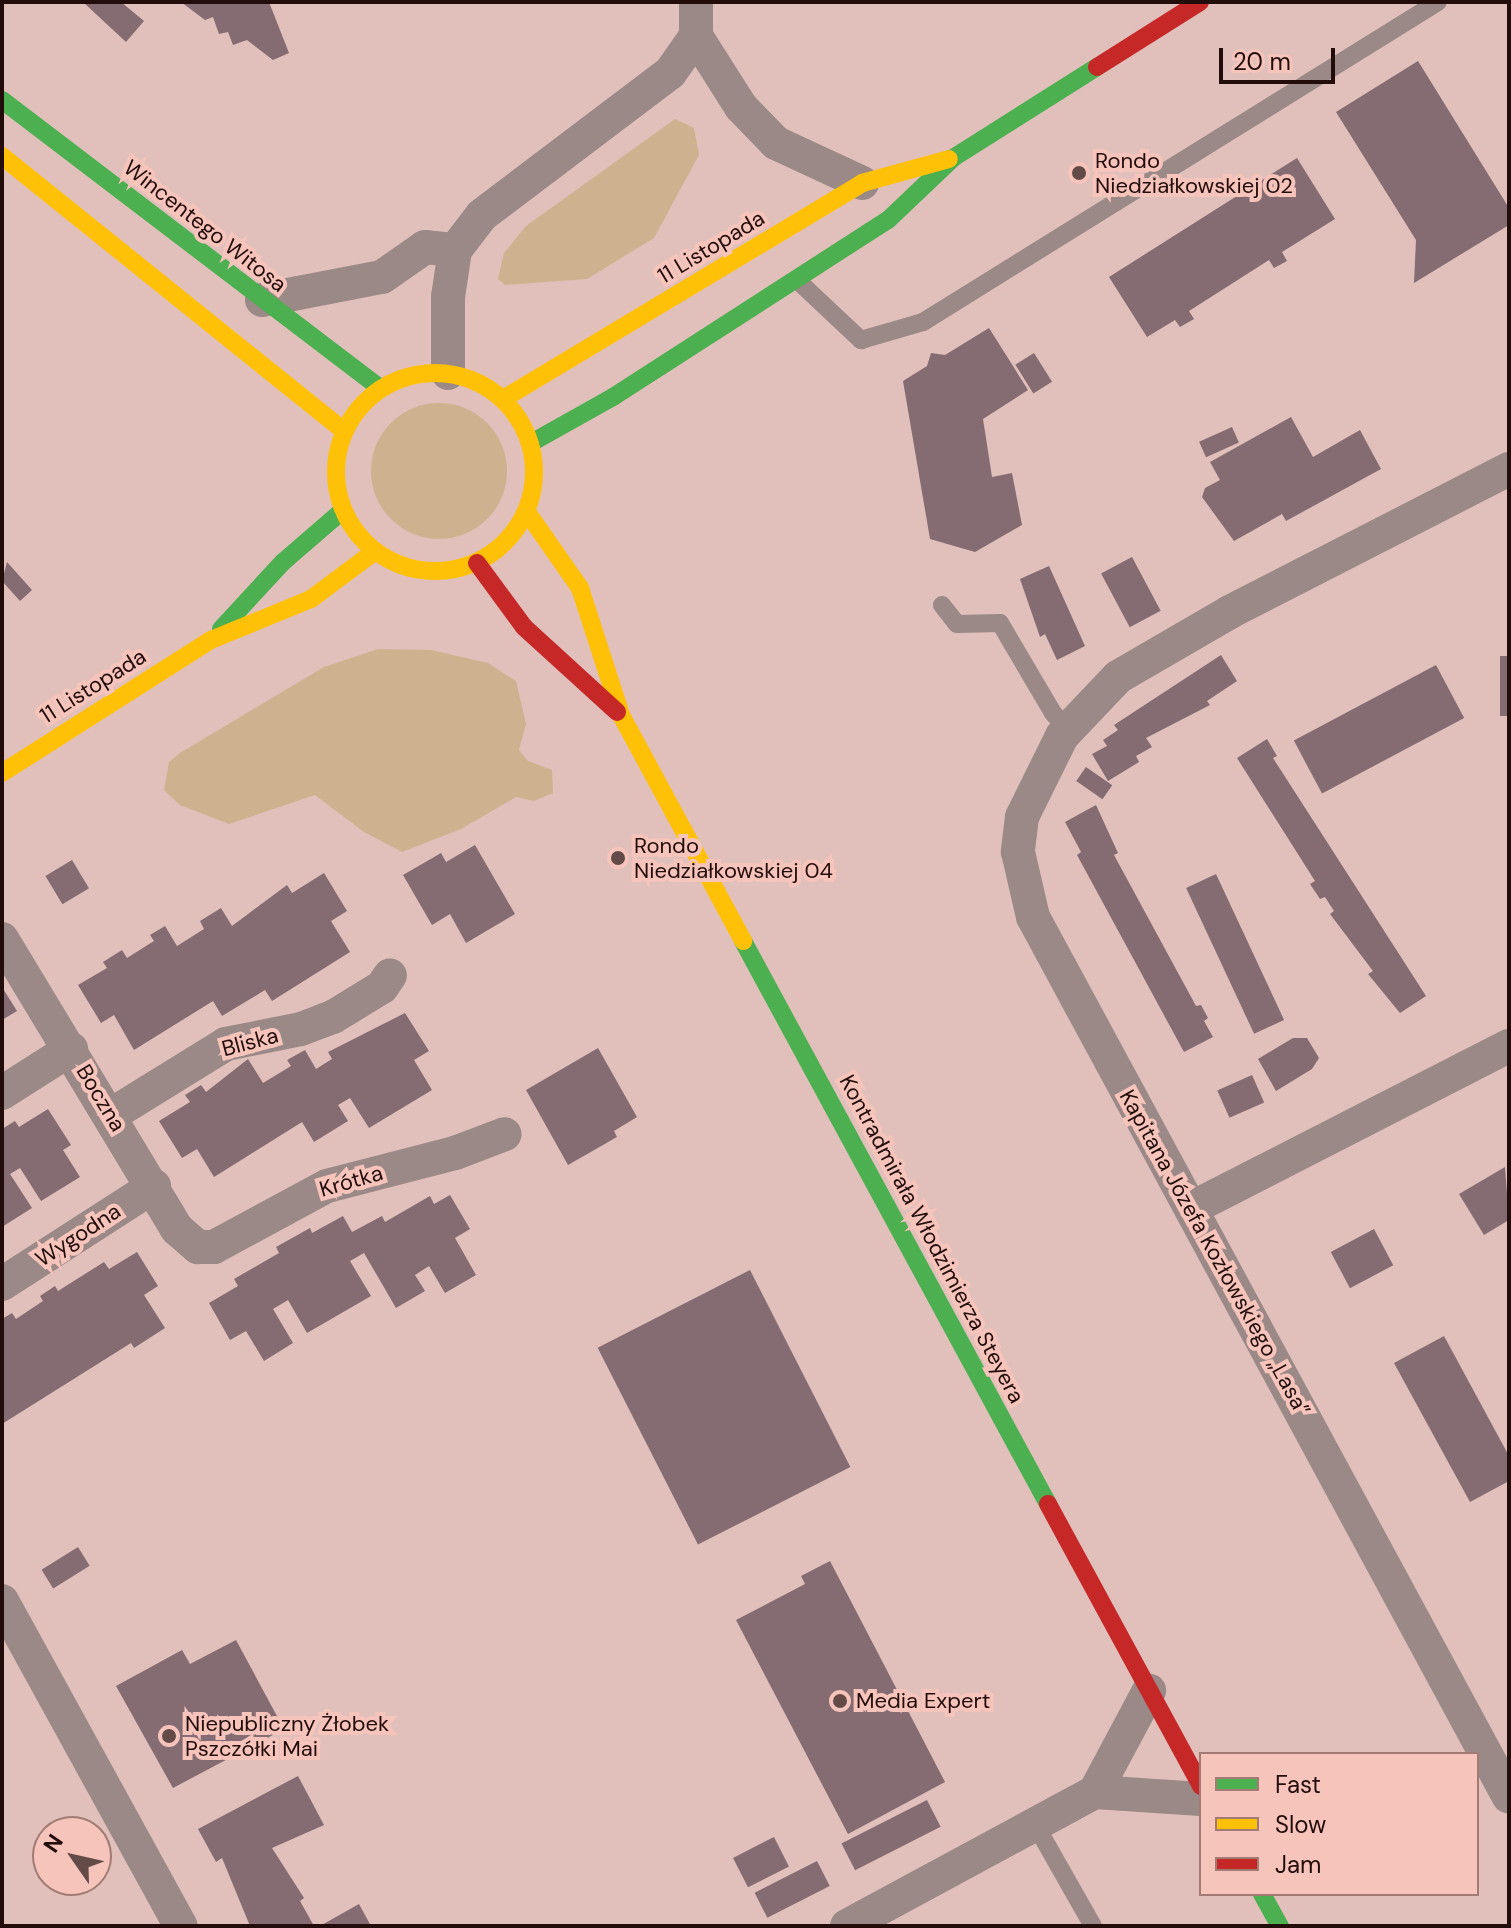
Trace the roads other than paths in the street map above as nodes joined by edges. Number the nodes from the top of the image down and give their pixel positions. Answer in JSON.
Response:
{"nodes":[{"id":1,"x":696,"y":2,"type":"edge"},
{"id":2,"x":1200,"y":2,"type":"edge"},
{"id":3,"x":1438,"y":2,"type":"edge"},
{"id":4,"x":696,"y":36,"type":"junction"},
{"id":5,"x":2,"y":100,"type":"edge"},
{"id":6,"x":2,"y":156,"type":"edge"},
{"id":7,"x":953,"y":158,"type":"junction"},
{"id":8,"x":862,"y":183,"type":"junction"},
{"id":9,"x":455,"y":250,"type":"junction"},
{"id":10,"x":797,"y":280,"type":"junction"},
{"id":11,"x":262,"y":300,"type":"junction"},
{"id":12,"x":448,"y":373,"type":"junction"},
{"id":13,"x":380,"y":388,"type":"junction"},
{"id":14,"x":503,"y":399,"type":"junction"},
{"id":15,"x":344,"y":431,"type":"junction"},
{"id":16,"x":531,"y":443,"type":"junction"},
{"id":17,"x":1509,"y":469,"type":"edge"},
{"id":18,"x":342,"y":511,"type":"junction"},
{"id":19,"x":527,"y":512,"type":"junction"},
{"id":20,"x":374,"y":552,"type":"junction"},
{"id":21,"x":477,"y":563,"type":"junction"},
{"id":22,"x":942,"y":605,"type":"dead end"},
{"id":23,"x":211,"y":640,"type":"junction"},
{"id":24,"x":621,"y":715,"type":"junction"},
{"id":25,"x":1079,"y":716,"type":"junction"},
{"id":26,"x":2,"y":773,"type":"edge"},
{"id":27,"x":2,"y":939,"type":"edge"},
{"id":28,"x":390,"y":975,"type":"dead end"},
{"id":29,"x":1509,"y":1046,"type":"edge"},
{"id":30,"x":71,"y":1049,"type":"junction"},
{"id":31,"x":2,"y":1093,"type":"edge"},
{"id":32,"x":111,"y":1115,"type":"junction"},
{"id":33,"x":505,"y":1134,"type":"dead end"},
{"id":34,"x":154,"y":1186,"type":"junction"},
{"id":35,"x":1192,"y":1208,"type":"junction"},
{"id":36,"x":207,"y":1249,"type":"joint"},
{"id":37,"x":2,"y":1284,"type":"edge"},
{"id":38,"x":2,"y":1601,"type":"edge"},
{"id":39,"x":1149,"y":1691,"type":"junction"},
{"id":40,"x":1199,"y":1782,"type":"edge"},
{"id":41,"x":1095,"y":1792,"type":"junction"},
{"id":42,"x":1509,"y":1797,"type":"edge"},
{"id":43,"x":1199,"y":1799,"type":"edge"},
{"id":44,"x":1035,"y":1824,"type":"junction"},
{"id":45,"x":1263,"y":1896,"type":"edge"},
{"id":46,"x":181,"y":1926,"type":"edge"},
{"id":47,"x":847,"y":1926,"type":"edge"},
{"id":48,"x":1093,"y":1926,"type":"edge"},
{"id":49,"x":1280,"y":1926,"type":"edge"}],
"edges":[{"from":1,"to":4,"type":"street"},
{"from":2,"to":7,"type":"main road","name":"11 Listopada"},
{"from":3,"to":10,"type":"lane"},
{"from":4,"to":8,"type":"street"},
{"from":4,"to":9,"type":"street"},
{"from":5,"to":11,"type":"main road","name":"Wincentego Witosa"},
{"from":6,"to":15,"type":"main road"},
{"from":7,"to":8,"type":"main road","name":"11 Listopada"},
{"from":7,"to":10,"type":"main road","name":"11 Listopada"},
{"from":8,"to":14,"type":"main road","name":"11 Listopada"},
{"from":9,"to":11,"type":"street"},
{"from":9,"to":12,"type":"street"},
{"from":10,"to":16,"type":"main road","name":"11 Listopada"},
{"from":11,"to":13,"type":"main road","name":"Wincentego Witosa"},
{"from":12,"to":13,"type":"main road"},
{"from":12,"to":14,"type":"main road"},
{"from":13,"to":15,"type":"main road"},
{"from":14,"to":16,"type":"main road"},
{"from":15,"to":18,"type":"main road"},
{"from":16,"to":19,"type":"main road"},
{"from":17,"to":25,"type":"street"},
{"from":18,"to":20,"type":"main road"},
{"from":18,"to":23,"type":"main road","name":"11 Listopada"},
{"from":19,"to":21,"type":"main road"},
{"from":19,"to":24,"type":"main road","name":"Kontradmirała Włodzimierza Steyera"},
{"from":20,"to":21,"type":"main road"},
{"from":20,"to":23,"type":"main road","name":"11 Listopada"},
{"from":21,"to":24,"type":"main road","name":"Kontradmirała Włodzimierza Steyera"},
{"from":22,"to":25,"type":"lane"},
{"from":23,"to":26,"type":"main road","name":"11 Listopada"},
{"from":24,"to":39,"type":"main road","name":"Kontradmirała Włodzimierza Steyera"},
{"from":25,"to":35,"type":"street","name":"Kapitana Józefa Kozłowskiego „Lasa”"},
{"from":27,"to":30,"type":"street","name":"Boczna"},
{"from":28,"to":32,"type":"street","name":"Bliska"},
{"from":29,"to":35,"type":"street"},
{"from":30,"to":31,"type":"street"},
{"from":30,"to":32,"type":"street","name":"Boczna"},
{"from":32,"to":34,"type":"street","name":"Boczna"},
{"from":33,"to":36,"type":"street","name":"Krótka"},
{"from":34,"to":36,"type":"street","name":"Boczna"},
{"from":34,"to":37,"type":"street","name":"Wygodna"},
{"from":35,"to":42,"type":"street","name":"Kapitana Józefa Kozłowskiego „Lasa”"},
{"from":38,"to":46,"type":"street"},
{"from":39,"to":40,"type":"main road","name":"Kontradmirała Włodzimierza Steyera"},
{"from":39,"to":41,"type":"street"},
{"from":41,"to":43,"type":"street"},
{"from":41,"to":44,"type":"street"},
{"from":44,"to":47,"type":"street"},
{"from":44,"to":48,"type":"lane"},
{"from":45,"to":49,"type":"main road"}]}
